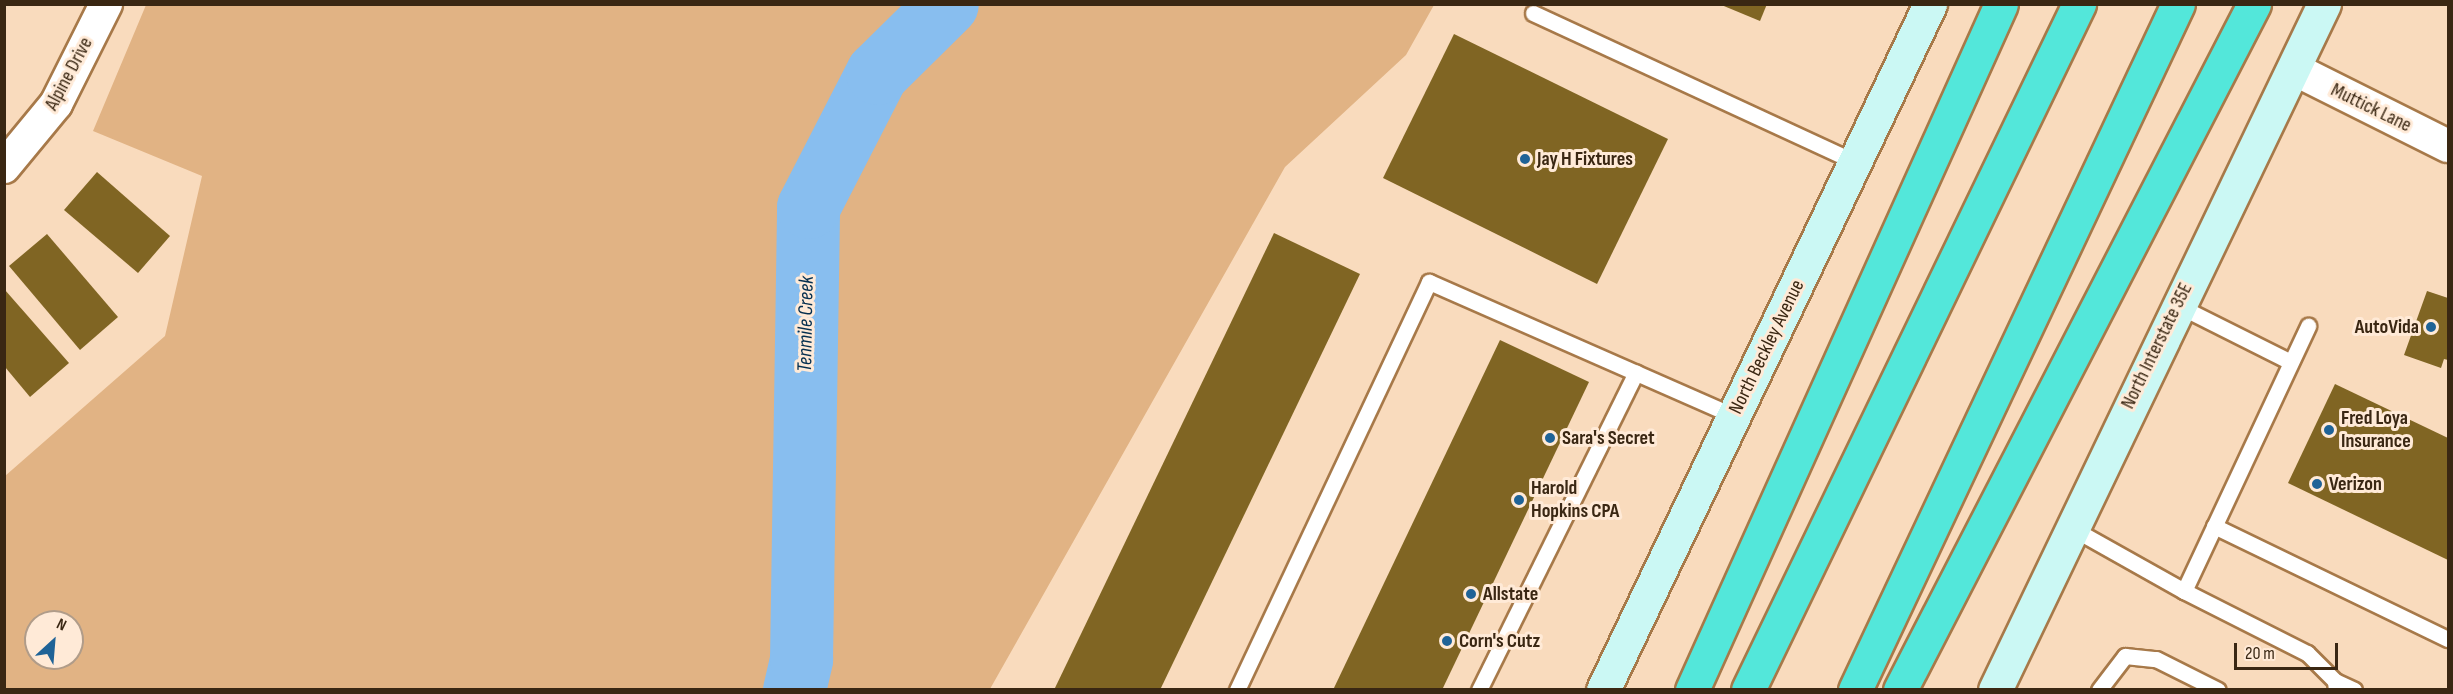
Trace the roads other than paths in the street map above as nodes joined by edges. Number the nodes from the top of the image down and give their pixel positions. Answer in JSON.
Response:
{"nodes":[{"id":1,"x":106,"y":4,"type":"edge"},
{"id":2,"x":1930,"y":4,"type":"edge"},
{"id":3,"x":2001,"y":4,"type":"edge"},
{"id":4,"x":2079,"y":4,"type":"edge"},
{"id":5,"x":2178,"y":4,"type":"edge"},
{"id":6,"x":2254,"y":4,"type":"edge"},
{"id":7,"x":2324,"y":4,"type":"edge"},
{"id":8,"x":1533,"y":13,"type":"dead end"},
{"id":9,"x":2294,"y":69,"type":"junction"},
{"id":10,"x":2448,"y":146,"type":"edge"},
{"id":11,"x":1856,"y":162,"type":"junction"},
{"id":12,"x":4,"y":167,"type":"edge"},
{"id":13,"x":2177,"y":305,"type":"junction"},
{"id":14,"x":2308,"y":326,"type":"dead end"},
{"id":15,"x":2291,"y":362,"type":"junction"},
{"id":16,"x":1636,"y":373,"type":"junction"},
{"id":17,"x":1734,"y":416,"type":"junction"},
{"id":18,"x":2214,"y":526,"type":"junction"},
{"id":19,"x":2070,"y":527,"type":"junction"},
{"id":20,"x":2184,"y":591,"type":"junction"},
{"id":21,"x":2448,"y":639,"type":"edge"},
{"id":22,"x":2336,"y":685,"type":"edge"},
{"id":23,"x":1238,"y":690,"type":"edge"},
{"id":24,"x":1479,"y":690,"type":"edge"},
{"id":25,"x":1603,"y":690,"type":"edge"},
{"id":26,"x":1692,"y":690,"type":"edge"},
{"id":27,"x":1748,"y":690,"type":"edge"},
{"id":28,"x":1855,"y":690,"type":"edge"},
{"id":29,"x":1900,"y":690,"type":"edge"},
{"id":30,"x":1995,"y":690,"type":"edge"},
{"id":31,"x":2099,"y":690,"type":"edge"},
{"id":32,"x":2218,"y":690,"type":"edge"},
{"id":33,"x":2354,"y":690,"type":"edge"}],
"edges":[{"from":1,"to":12,"type":"street","name":"Alpine Drive"},
{"from":2,"to":11,"type":"main road","name":"North Beckley Avenue"},
{"from":3,"to":26,"type":"highway"},
{"from":4,"to":27,"type":"highway"},
{"from":5,"to":28,"type":"highway"},
{"from":6,"to":29,"type":"highway"},
{"from":7,"to":9,"type":"main road","name":"North Interstate 35E"},
{"from":8,"to":11,"type":"lane"},
{"from":9,"to":10,"type":"street","name":"Muttick Lane"},
{"from":9,"to":13,"type":"main road","name":"North Interstate 35E"},
{"from":11,"to":17,"type":"main road","name":"North Beckley Avenue"},
{"from":13,"to":15,"type":"lane"},
{"from":13,"to":19,"type":"main road","name":"North Interstate 35E"},
{"from":14,"to":15,"type":"lane"},
{"from":15,"to":18,"type":"lane"},
{"from":16,"to":17,"type":"lane"},
{"from":16,"to":23,"type":"lane"},
{"from":16,"to":24,"type":"lane"},
{"from":17,"to":25,"type":"main road","name":"North Beckley Avenue"},
{"from":18,"to":20,"type":"lane"},
{"from":18,"to":21,"type":"lane"},
{"from":19,"to":20,"type":"lane"},
{"from":19,"to":30,"type":"main road","name":"North Interstate 35E"},
{"from":20,"to":22,"type":"lane"},
{"from":22,"to":33,"type":"lane"},
{"from":31,"to":32,"type":"lane"}]}
